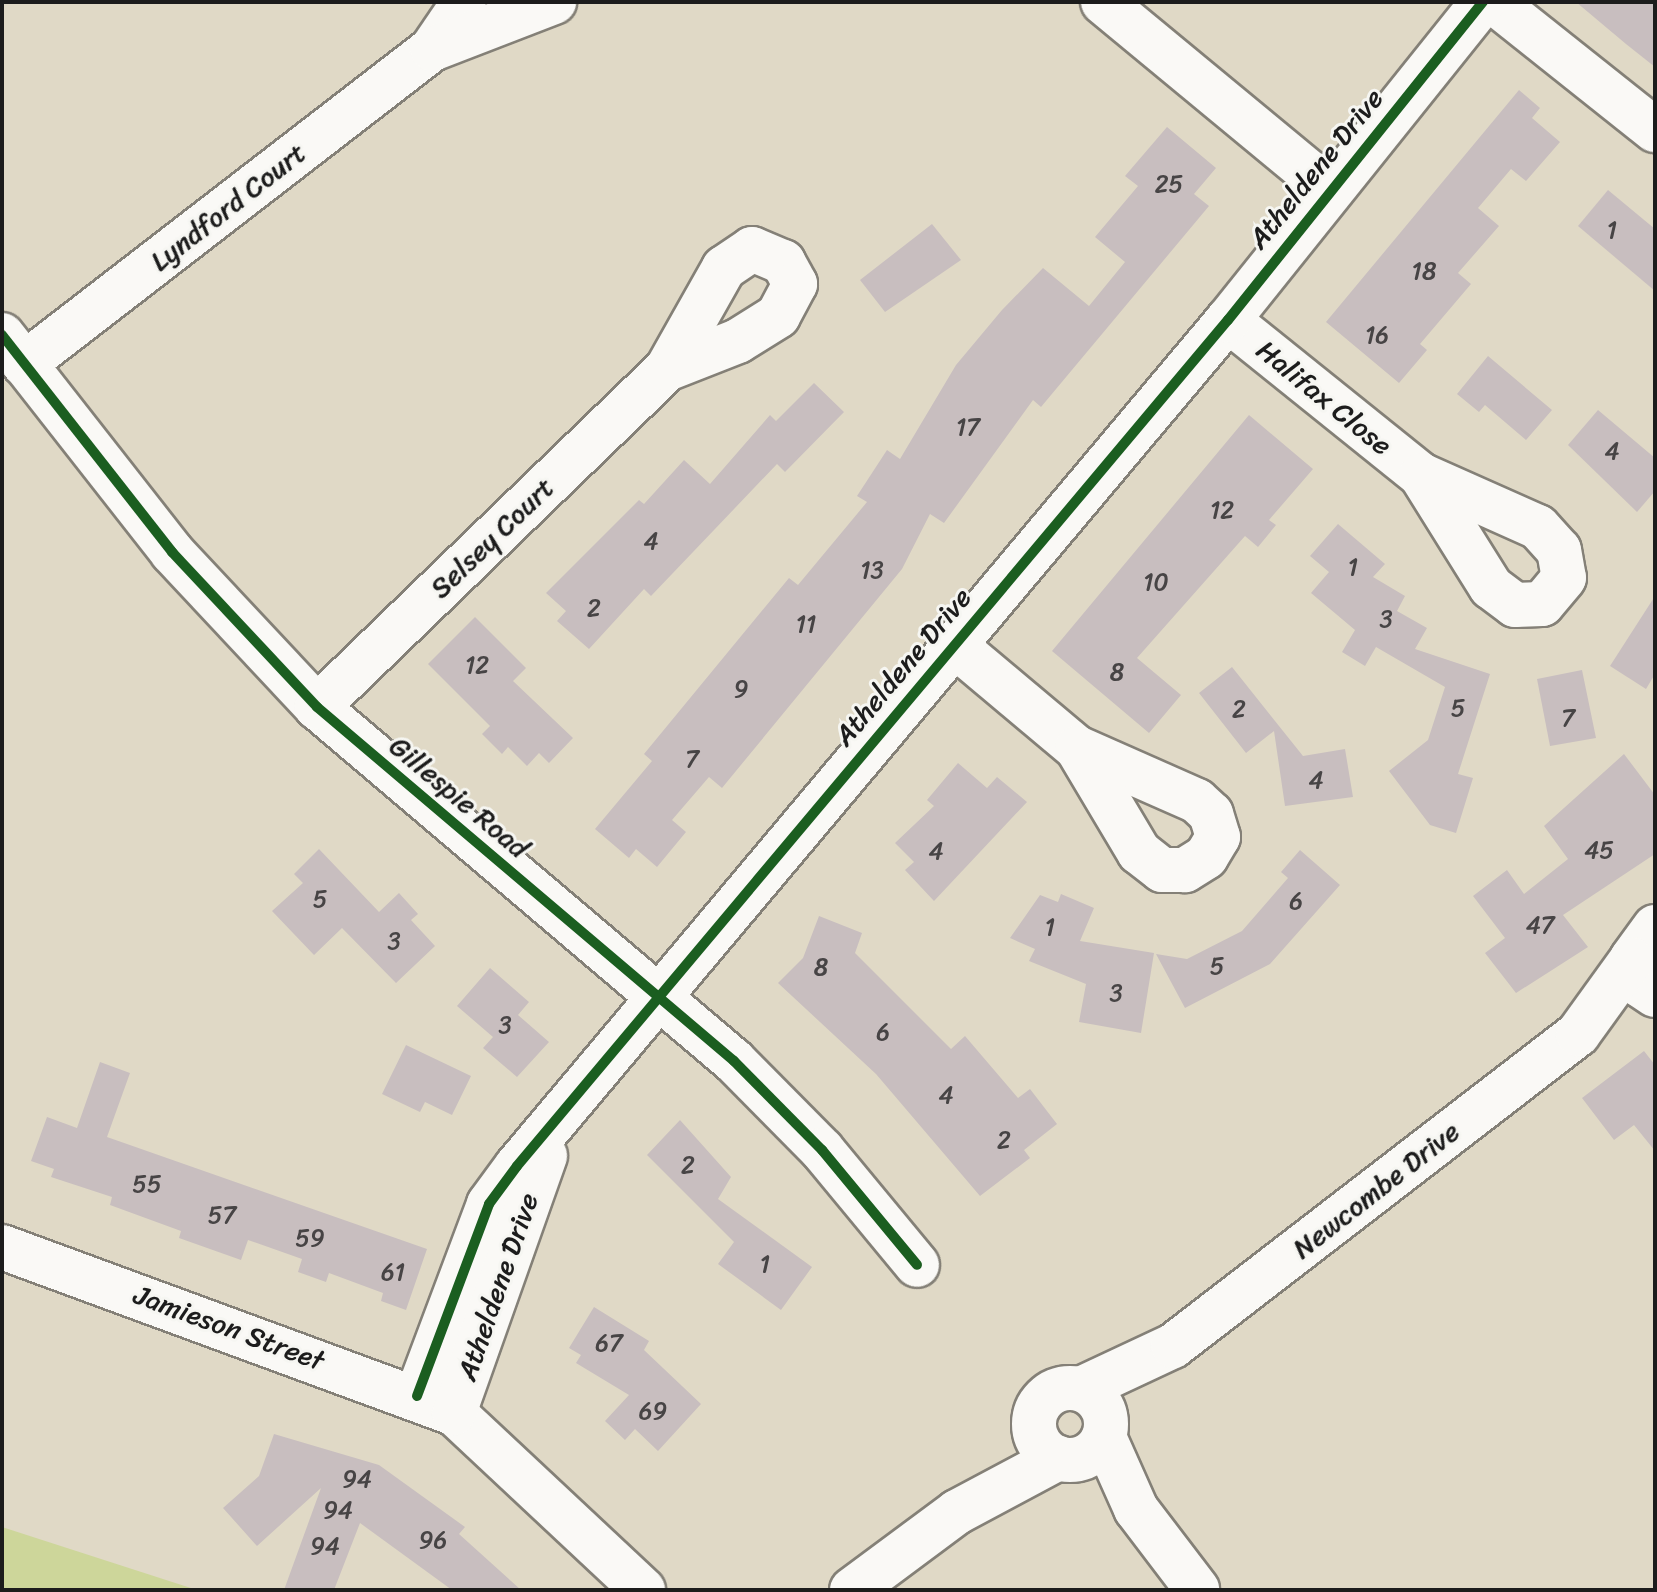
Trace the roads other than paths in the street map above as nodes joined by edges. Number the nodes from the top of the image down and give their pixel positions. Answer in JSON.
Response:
{"nodes":[{"id":1,"x":464,"y":2,"type":"edge"},
{"id":2,"x":554,"y":2,"type":"edge"},
{"id":3,"x":1103,"y":2,"type":"edge"},
{"id":4,"x":1483,"y":2,"type":"edge"},
{"id":5,"x":1494,"y":2,"type":"edge"},
{"id":6,"x":432,"y":49,"type":"junction"},
{"id":7,"x":1655,"y":130,"type":"edge"},
{"id":8,"x":1329,"y":189,"type":"junction"},
{"id":9,"x":1228,"y":320,"type":"junction"},
{"id":10,"x":13,"y":349,"type":"edge"},
{"id":11,"x":667,"y":369,"type":"dead end"},
{"id":12,"x":1421,"y":475,"type":"dead end"},
{"id":13,"x":953,"y":644,"type":"junction"},
{"id":14,"x":317,"y":707,"type":"junction"},
{"id":15,"x":1077,"y":748,"type":"dead end"},
{"id":16,"x":1648,"y":969,"type":"edge"},
{"id":17,"x":659,"y":994,"type":"junction"},
{"id":18,"x":2,"y":1247,"type":"edge"},
{"id":19,"x":917,"y":1265,"type":"dead end"},
{"id":20,"x":1173,"y":1346,"type":"junction"},
{"id":21,"x":1081,"y":1389,"type":"junction"},
{"id":22,"x":436,"y":1404,"type":"junction"},
{"id":23,"x":1035,"y":1415,"type":"junction"},
{"id":24,"x":1105,"y":1433,"type":"junction"},
{"id":25,"x":1061,"y":1458,"type":"junction"},
{"id":26,"x":1136,"y":1509,"type":"junction"},
{"id":27,"x":957,"y":1512,"type":"junction"},
{"id":28,"x":584,"y":1534,"type":"junction"},
{"id":29,"x":1197,"y":1589,"type":"edge"},
{"id":30,"x":622,"y":1590,"type":"edge"},
{"id":31,"x":643,"y":1590,"type":"edge"},
{"id":32,"x":852,"y":1590,"type":"edge"}],
"edges":[{"from":1,"to":6,"type":"street","name":"Lyndford Court"},
{"from":2,"to":6,"type":"street","name":"Lyndford Court"},
{"from":3,"to":8,"type":"street"},
{"from":4,"to":8,"type":"street","name":"Atheldene Drive"},
{"from":5,"to":7,"type":"street"},
{"from":6,"to":10,"type":"street","name":"Lyndford Court"},
{"from":8,"to":9,"type":"street","name":"Atheldene Drive"},
{"from":9,"to":12,"type":"street","name":"Halifax Close"},
{"from":9,"to":13,"type":"street","name":"Atheldene Drive"},
{"from":10,"to":14,"type":"street","name":"Gillespie Road"},
{"from":11,"to":14,"type":"street","name":"Selsey Court"},
{"from":13,"to":15,"type":"street"},
{"from":13,"to":17,"type":"street","name":"Atheldene Drive"},
{"from":14,"to":17,"type":"street","name":"Gillespie Road"},
{"from":16,"to":20,"type":"street","name":"Newcombe Drive"},
{"from":17,"to":19,"type":"street","name":"Gillespie Road"},
{"from":17,"to":22,"type":"street","name":"Atheldene Drive"},
{"from":18,"to":22,"type":"street","name":"Jamieson Street"},
{"from":20,"to":21,"type":"street","name":"Newcombe Drive"},
{"from":20,"to":24,"type":"street","name":"Newcombe Drive"},
{"from":21,"to":23,"type":"street"},
{"from":21,"to":24,"type":"street"},
{"from":22,"to":28,"type":"street"},
{"from":23,"to":25,"type":"street"},
{"from":23,"to":27,"type":"street"},
{"from":24,"to":25,"type":"street"},
{"from":24,"to":26,"type":"street"},
{"from":25,"to":26,"type":"street"},
{"from":25,"to":27,"type":"street"},
{"from":26,"to":29,"type":"street"},
{"from":27,"to":32,"type":"street"},
{"from":28,"to":30,"type":"street"},
{"from":28,"to":31,"type":"street"}]}
